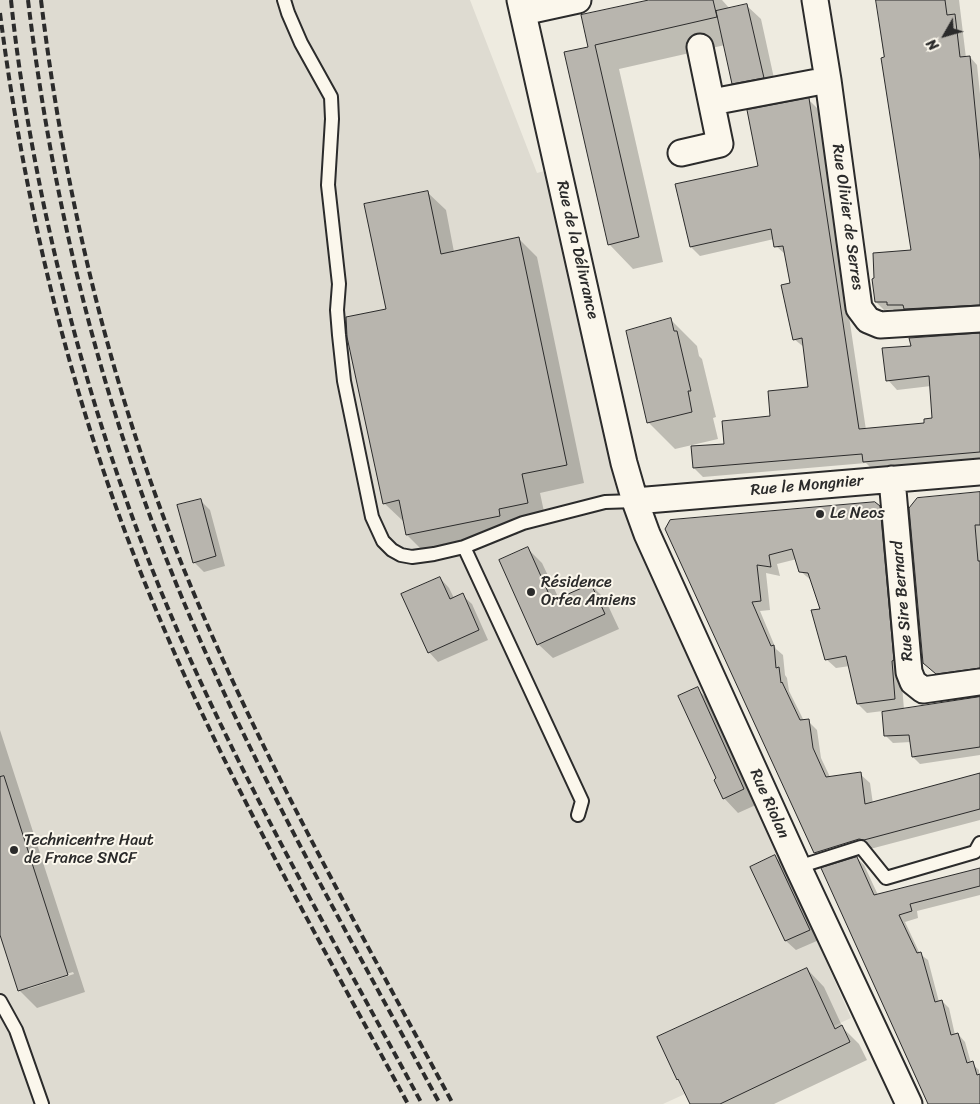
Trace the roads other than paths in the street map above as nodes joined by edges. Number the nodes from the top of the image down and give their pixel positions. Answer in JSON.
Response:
{"nodes":[{"id":1,"x":284,"y":0,"type":"edge"},
{"id":2,"x":578,"y":0,"type":"edge"},
{"id":3,"x":815,"y":0,"type":"edge"},
{"id":4,"x":522,"y":6,"type":"edge"},
{"id":5,"x":700,"y":47,"type":"dead end"},
{"id":6,"x":828,"y":80,"type":"junction"},
{"id":7,"x":712,"y":102,"type":"junction"},
{"id":8,"x":681,"y":153,"type":"dead end"},
{"id":9,"x":980,"y":319,"type":"edge"},
{"id":10,"x":980,"y":472,"type":"edge"},
{"id":11,"x":892,"y":479,"type":"junction"},
{"id":12,"x":635,"y":501,"type":"junction"},
{"id":13,"x":464,"y":547,"type":"junction"},
{"id":14,"x":980,"y":682,"type":"edge"},
{"id":15,"x":578,"y":816,"type":"dead end"},
{"id":16,"x":980,"y":843,"type":"edge"},
{"id":17,"x":798,"y":867,"type":"junction"},
{"id":18,"x":0,"y":1001,"type":"edge"},
{"id":19,"x":42,"y":1104,"type":"edge"},
{"id":20,"x":909,"y":1104,"type":"edge"}],
"edges":[{"from":1,"to":13,"type":"lane"},
{"from":2,"to":4,"type":"street"},
{"from":3,"to":6,"type":"street","name":"Rue Olivier de Serres"},
{"from":4,"to":12,"type":"street","name":"Rue de la Délivrance"},
{"from":5,"to":7,"type":"street"},
{"from":6,"to":7,"type":"street"},
{"from":6,"to":9,"type":"street","name":"Rue Olivier de Serres"},
{"from":7,"to":8,"type":"street"},
{"from":10,"to":11,"type":"street","name":"Rue le Mongnier"},
{"from":11,"to":12,"type":"street","name":"Rue le Mongnier"},
{"from":11,"to":14,"type":"street","name":"Rue Sire Bernard"},
{"from":12,"to":13,"type":"lane"},
{"from":12,"to":17,"type":"street","name":"Rue Riolan"},
{"from":13,"to":15,"type":"lane"},
{"from":16,"to":17,"type":"lane"},
{"from":17,"to":20,"type":"street","name":"Rue Riolan"},
{"from":18,"to":19,"type":"lane"}]}
